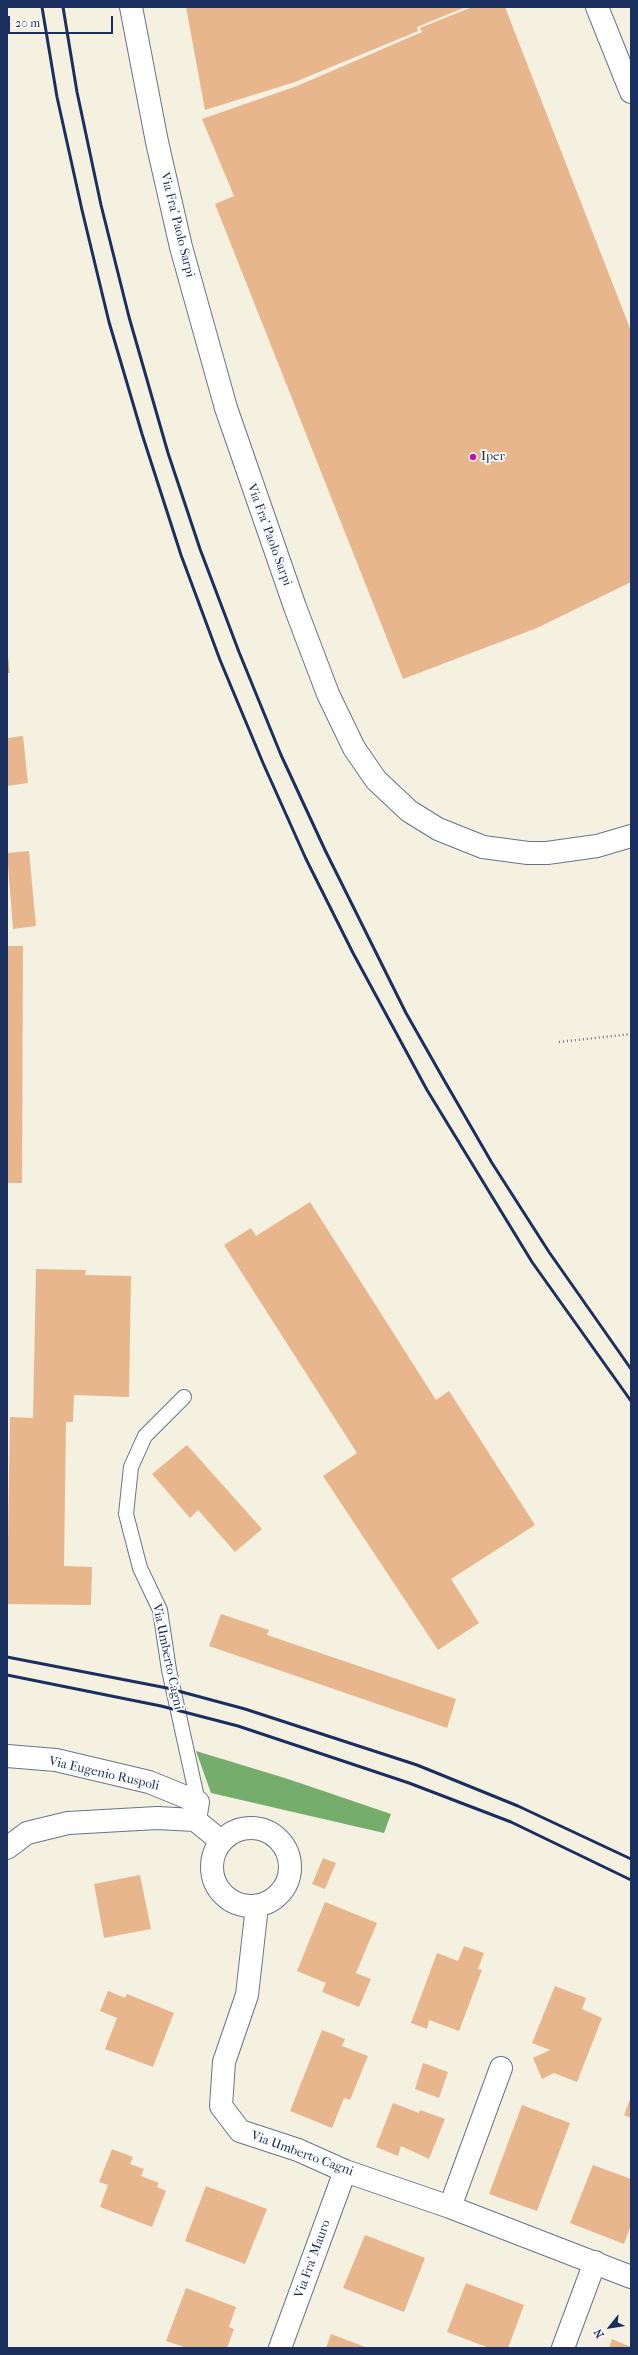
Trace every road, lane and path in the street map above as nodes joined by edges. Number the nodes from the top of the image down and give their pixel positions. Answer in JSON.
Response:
{"nodes":[{"id":1,"x":131,"y":7,"type":"edge"},
{"id":2,"x":597,"y":7,"type":"edge"},
{"id":3,"x":631,"y":92,"type":"edge"},
{"id":4,"x":631,"y":836,"type":"edge"},
{"id":5,"x":631,"y":1034,"type":"edge"},
{"id":6,"x":558,"y":1042,"type":"dead end"},
{"id":7,"x":184,"y":1397,"type":"dead end"},
{"id":8,"x":7,"y":1756,"type":"edge"},
{"id":9,"x":196,"y":1811,"type":"junction"},
{"id":10,"x":221,"y":1841,"type":"junction"},
{"id":11,"x":7,"y":1848,"type":"edge"},
{"id":12,"x":257,"y":1906,"type":"junction"},
{"id":13,"x":501,"y":2068,"type":"dead end"},
{"id":14,"x":345,"y":2170,"type":"junction"},
{"id":15,"x":450,"y":2207,"type":"junction"},
{"id":16,"x":595,"y":2262,"type":"junction"},
{"id":17,"x":631,"y":2277,"type":"edge"},
{"id":18,"x":280,"y":2348,"type":"edge"},
{"id":19,"x":562,"y":2348,"type":"edge"}],
"edges":[{"from":1,"to":4,"type":"street","name":"Via Fra' Paolo Sarpi"},
{"from":2,"to":3,"type":"street"},
{"from":5,"to":6,"type":"path"},
{"from":7,"to":9,"type":"lane","name":"Via Umberto Cagni"},
{"from":8,"to":9,"type":"street","name":"Via Eugenio Ruspoli"},
{"from":9,"to":10,"type":"street","name":"Via Eugenio Ruspoli"},
{"from":9,"to":11,"type":"street"},
{"from":10,"to":12,"type":"street"},
{"from":10,"to":12,"type":"street"},
{"from":12,"to":14,"type":"street","name":"Via Umberto Cagni"},
{"from":13,"to":15,"type":"street"},
{"from":14,"to":15,"type":"street","name":"Via Umberto Cagni"},
{"from":14,"to":18,"type":"street","name":"Via Fra' Mauro"},
{"from":15,"to":16,"type":"street","name":"Via Umberto Cagni"},
{"from":16,"to":17,"type":"street","name":"Via Umberto Cagni"},
{"from":16,"to":19,"type":"street"}]}
